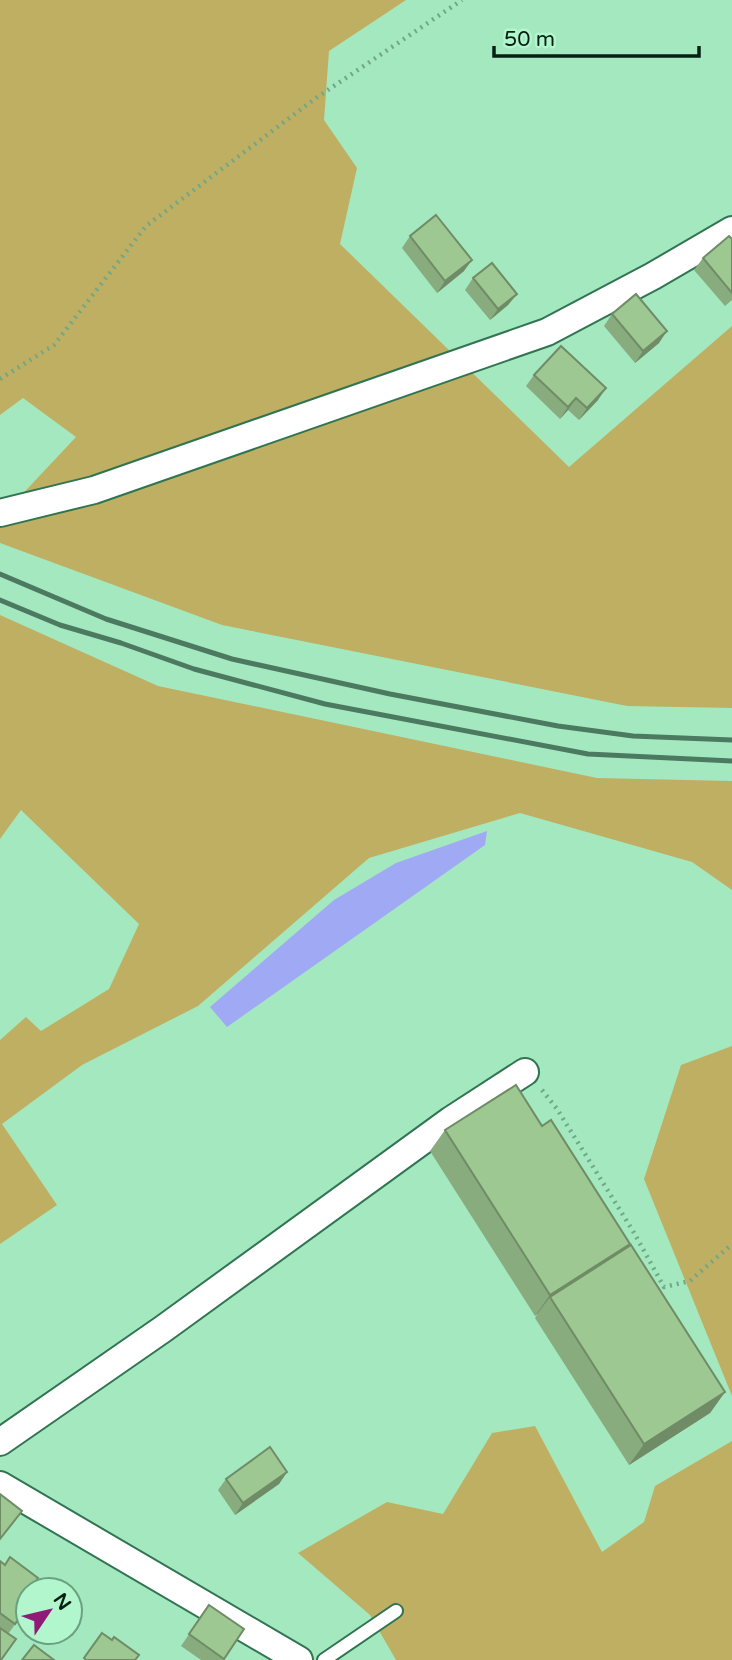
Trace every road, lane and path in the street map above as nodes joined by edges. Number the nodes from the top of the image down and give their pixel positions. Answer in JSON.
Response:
{"nodes":[{"id":1,"x":462,"y":0,"type":"edge"},
{"id":2,"x":732,"y":230,"type":"edge"},
{"id":3,"x":0,"y":379,"type":"edge"},
{"id":4,"x":0,"y":513,"type":"edge"},
{"id":5,"x":525,"y":1072,"type":"joint"},
{"id":6,"x":732,"y":1244,"type":"edge"},
{"id":7,"x":0,"y":1442,"type":"edge"},
{"id":8,"x":0,"y":1485,"type":"edge"},
{"id":9,"x":396,"y":1611,"type":"dead end"},
{"id":10,"x":299,"y":1660,"type":"edge"},
{"id":11,"x":324,"y":1660,"type":"edge"}],
"edges":[{"from":1,"to":3,"type":"path"},
{"from":2,"to":4,"type":"street"},
{"from":5,"to":6,"type":"path"},
{"from":5,"to":7,"type":"street"},
{"from":8,"to":10,"type":"street"},
{"from":9,"to":11,"type":"lane"}]}
